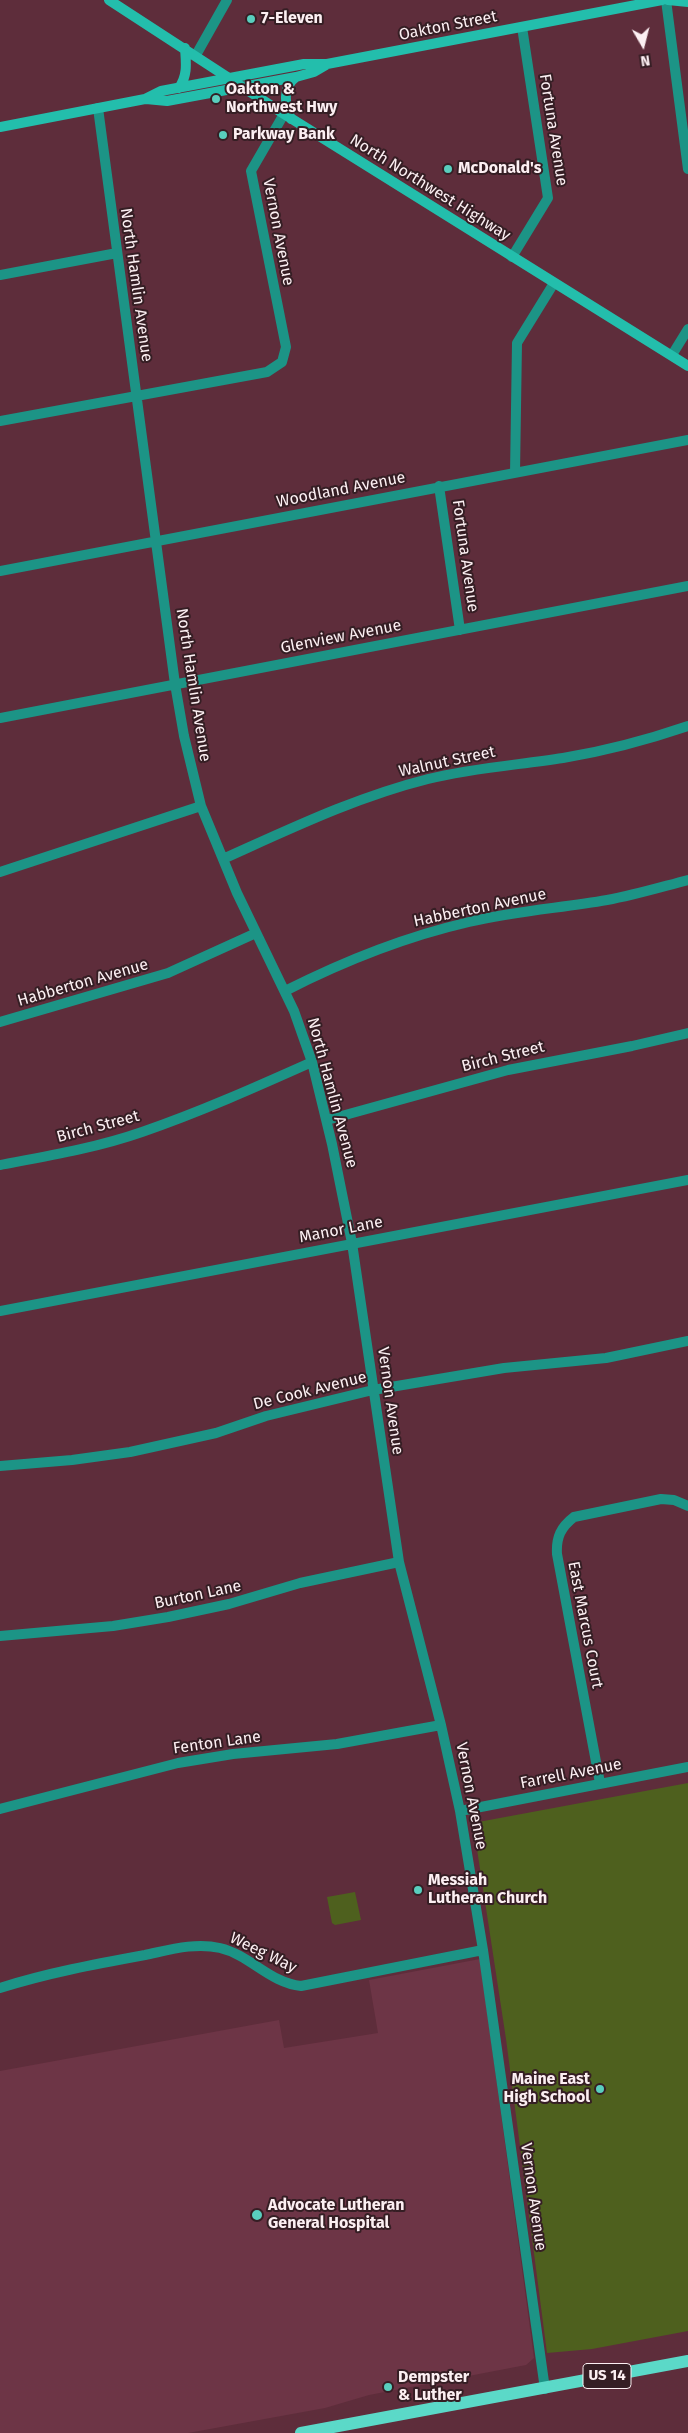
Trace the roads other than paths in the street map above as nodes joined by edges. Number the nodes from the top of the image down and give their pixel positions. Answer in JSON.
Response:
{"nodes":[{"id":1,"x":109,"y":0,"type":"edge"},
{"id":2,"x":227,"y":0,"type":"edge"},
{"id":3,"x":665,"y":0,"type":"edge"},
{"id":4,"x":688,"y":2,"type":"edge"},
{"id":5,"x":522,"y":28,"type":"junction"},
{"id":6,"x":184,"y":48,"type":"junction"},
{"id":7,"x":196,"y":55,"type":"junction"},
{"id":8,"x":327,"y":64,"type":"junction"},
{"id":9,"x":296,"y":77,"type":"junction"},
{"id":10,"x":229,"y":78,"type":"junction"},
{"id":11,"x":242,"y":87,"type":"junction"},
{"id":12,"x":179,"y":88,"type":"junction"},
{"id":13,"x":145,"y":99,"type":"junction"},
{"id":14,"x":98,"y":108,"type":"junction"},
{"id":15,"x":288,"y":116,"type":"junction"},
{"id":16,"x":0,"y":127,"type":"edge"},
{"id":17,"x":686,"y":144,"type":"edge"},
{"id":18,"x":688,"y":169,"type":"edge"},
{"id":19,"x":117,"y":253,"type":"junction"},
{"id":20,"x":512,"y":257,"type":"junction"},
{"id":21,"x":0,"y":275,"type":"edge"},
{"id":22,"x":554,"y":282,"type":"junction"},
{"id":23,"x":688,"y":330,"type":"edge"},
{"id":24,"x":672,"y":355,"type":"junction"},
{"id":25,"x":688,"y":366,"type":"edge"},
{"id":26,"x":136,"y":395,"type":"junction"},
{"id":27,"x":0,"y":421,"type":"edge"},
{"id":28,"x":688,"y":440,"type":"edge"},
{"id":29,"x":515,"y":472,"type":"junction"},
{"id":30,"x":440,"y":486,"type":"junction"},
{"id":31,"x":156,"y":541,"type":"junction"},
{"id":32,"x":0,"y":570,"type":"edge"},
{"id":33,"x":688,"y":586,"type":"edge"},
{"id":34,"x":460,"y":630,"type":"junction"},
{"id":35,"x":175,"y":684,"type":"junction"},
{"id":36,"x":0,"y":718,"type":"edge"},
{"id":37,"x":688,"y":726,"type":"edge"},
{"id":38,"x":201,"y":806,"type":"junction"},
{"id":39,"x":223,"y":859,"type":"junction"},
{"id":40,"x":0,"y":872,"type":"edge"},
{"id":41,"x":688,"y":880,"type":"edge"},
{"id":42,"x":256,"y":933,"type":"junction"},
{"id":43,"x":285,"y":991,"type":"junction"},
{"id":44,"x":0,"y":1022,"type":"edge"},
{"id":45,"x":688,"y":1033,"type":"edge"},
{"id":46,"x":312,"y":1062,"type":"junction"},
{"id":47,"x":327,"y":1120,"type":"junction"},
{"id":48,"x":0,"y":1165,"type":"edge"},
{"id":49,"x":688,"y":1180,"type":"edge"},
{"id":50,"x":352,"y":1244,"type":"junction"},
{"id":51,"x":0,"y":1311,"type":"edge"},
{"id":52,"x":688,"y":1341,"type":"edge"},
{"id":53,"x":373,"y":1390,"type":"junction"},
{"id":54,"x":0,"y":1466,"type":"edge"},
{"id":55,"x":688,"y":1506,"type":"edge"},
{"id":56,"x":399,"y":1562,"type":"junction"},
{"id":57,"x":0,"y":1636,"type":"edge"},
{"id":58,"x":441,"y":1724,"type":"junction"},
{"id":59,"x":688,"y":1767,"type":"edge"},
{"id":60,"x":600,"y":1783,"type":"junction"},
{"id":61,"x":0,"y":1810,"type":"edge"},
{"id":62,"x":460,"y":1811,"type":"junction"},
{"id":63,"x":483,"y":1950,"type":"junction"},
{"id":64,"x":0,"y":1988,"type":"edge"},
{"id":65,"x":688,"y":2361,"type":"edge"},
{"id":66,"x":545,"y":2389,"type":"junction"},
{"id":67,"x":301,"y":2433,"type":"edge"}],
"edges":[{"from":1,"to":6,"type":"main road","name":"North Northwest Highway"},
{"from":2,"to":7,"type":"street"},
{"from":3,"to":4,"type":"main road","name":"Oakton Street"},
{"from":3,"to":5,"type":"main road","name":"Oakton Street"},
{"from":3,"to":17,"type":"street"},
{"from":5,"to":8,"type":"main road","name":"Oakton Street"},
{"from":5,"to":20,"type":"street","name":"Fortuna Avenue"},
{"from":6,"to":7,"type":"main road","name":"North Northwest Highway"},
{"from":6,"to":12,"type":"main road"},
{"from":7,"to":10,"type":"main road","name":"North Northwest Highway"},
{"from":8,"to":9,"type":"main road","name":"Oakton Street"},
{"from":8,"to":10,"type":"main road","name":"Oakton Street"},
{"from":9,"to":11,"type":"main road","name":"Oakton Street"},
{"from":9,"to":15,"type":"main road"},
{"from":10,"to":11,"type":"main road","name":"North Northwest Highway"},
{"from":10,"to":12,"type":"main road","name":"Oakton Street"},
{"from":11,"to":13,"type":"main road","name":"Oakton Street"},
{"from":11,"to":15,"type":"main road","name":"North Northwest Highway"},
{"from":12,"to":13,"type":"main road","name":"Oakton Street"},
{"from":13,"to":14,"type":"main road","name":"Oakton Street"},
{"from":14,"to":16,"type":"main road","name":"Oakton Street"},
{"from":14,"to":19,"type":"street","name":"North Hamlin Avenue"},
{"from":15,"to":20,"type":"main road","name":"North Northwest Highway"},
{"from":15,"to":26,"type":"street","name":"Vernon Avenue"},
{"from":17,"to":18,"type":"street"},
{"from":19,"to":21,"type":"street"},
{"from":19,"to":26,"type":"street","name":"North Hamlin Avenue"},
{"from":20,"to":22,"type":"main road","name":"North Northwest Highway"},
{"from":22,"to":24,"type":"main road","name":"North Northwest Highway"},
{"from":22,"to":29,"type":"street"},
{"from":23,"to":24,"type":"street"},
{"from":24,"to":25,"type":"main road","name":"North Northwest Highway"},
{"from":26,"to":27,"type":"street"},
{"from":26,"to":31,"type":"street","name":"North Hamlin Avenue"},
{"from":28,"to":29,"type":"street","name":"Woodland Avenue"},
{"from":29,"to":30,"type":"street","name":"Woodland Avenue"},
{"from":30,"to":31,"type":"street","name":"Woodland Avenue"},
{"from":30,"to":34,"type":"street","name":"Fortuna Avenue"},
{"from":31,"to":32,"type":"street","name":"Woodland Avenue"},
{"from":31,"to":35,"type":"street","name":"North Hamlin Avenue"},
{"from":33,"to":34,"type":"street","name":"Glenview Avenue"},
{"from":34,"to":35,"type":"street","name":"Glenview Avenue"},
{"from":35,"to":36,"type":"street","name":"Glenview Avenue"},
{"from":35,"to":38,"type":"street","name":"North Hamlin Avenue"},
{"from":37,"to":39,"type":"street","name":"Walnut Street"},
{"from":38,"to":39,"type":"street","name":"North Hamlin Avenue"},
{"from":38,"to":40,"type":"street"},
{"from":39,"to":42,"type":"street","name":"North Hamlin Avenue"},
{"from":41,"to":43,"type":"street","name":"Habberton Avenue"},
{"from":42,"to":43,"type":"street","name":"North Hamlin Avenue"},
{"from":42,"to":44,"type":"street","name":"Habberton Avenue"},
{"from":43,"to":46,"type":"street","name":"North Hamlin Avenue"},
{"from":45,"to":47,"type":"street","name":"Birch Street"},
{"from":46,"to":47,"type":"street","name":"North Hamlin Avenue"},
{"from":46,"to":48,"type":"street","name":"Birch Street"},
{"from":47,"to":50,"type":"street","name":"North Hamlin Avenue"},
{"from":49,"to":50,"type":"street","name":"Manor Lane"},
{"from":50,"to":51,"type":"street","name":"Manor Lane"},
{"from":50,"to":53,"type":"street","name":"Vernon Avenue"},
{"from":52,"to":53,"type":"street","name":"De Cook Avenue"},
{"from":53,"to":54,"type":"street","name":"De Cook Avenue"},
{"from":53,"to":56,"type":"street","name":"Vernon Avenue"},
{"from":55,"to":60,"type":"street","name":"East Marcus Court"},
{"from":56,"to":57,"type":"street","name":"Burton Lane"},
{"from":56,"to":58,"type":"street","name":"Vernon Avenue"},
{"from":58,"to":61,"type":"street","name":"Fenton Lane"},
{"from":58,"to":62,"type":"street","name":"Vernon Avenue"},
{"from":59,"to":60,"type":"street","name":"Farrell Avenue"},
{"from":60,"to":62,"type":"street","name":"Farrell Avenue"},
{"from":62,"to":63,"type":"street","name":"Vernon Avenue"},
{"from":63,"to":64,"type":"street","name":"Weeg Way"},
{"from":63,"to":66,"type":"street","name":"Vernon Avenue"},
{"from":65,"to":66,"type":"main road","number":"US 14"},
{"from":66,"to":67,"type":"main road","number":"US 14"}]}
